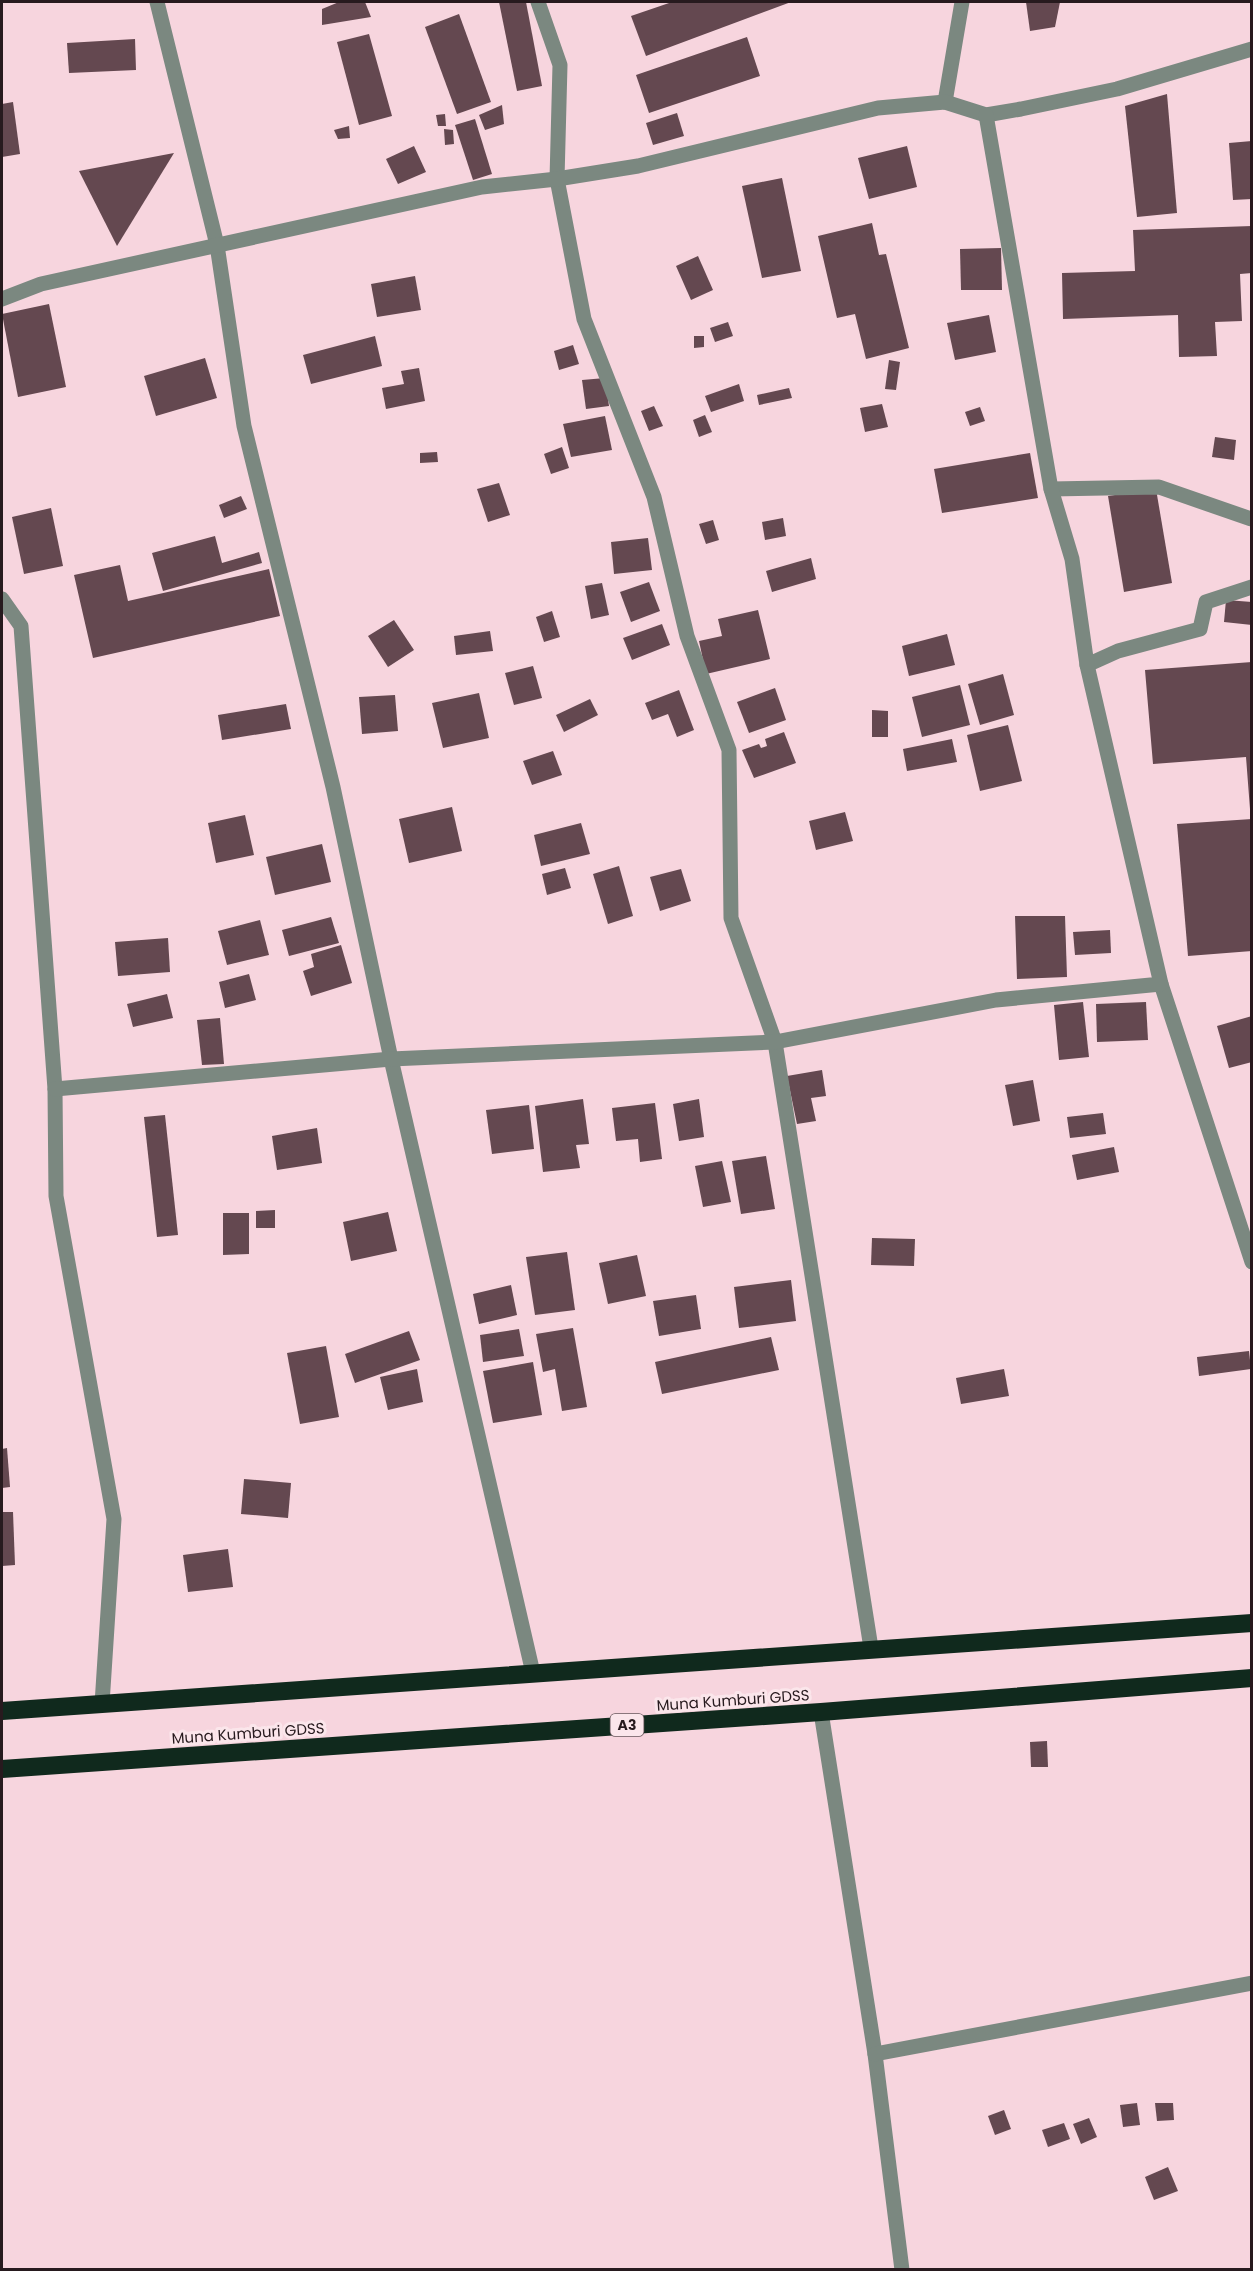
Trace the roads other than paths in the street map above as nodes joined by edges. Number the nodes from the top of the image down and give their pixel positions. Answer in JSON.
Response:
{"nodes":[{"id":1,"x":157,"y":2,"type":"edge"},
{"id":2,"x":538,"y":2,"type":"edge"},
{"id":3,"x":963,"y":2,"type":"edge"},
{"id":4,"x":1251,"y":49,"type":"edge"},
{"id":5,"x":945,"y":102,"type":"junction"},
{"id":6,"x":986,"y":115,"type":"junction"},
{"id":7,"x":558,"y":179,"type":"junction"},
{"id":8,"x":217,"y":245,"type":"junction"},
{"id":9,"x":2,"y":299,"type":"edge"},
{"id":10,"x":1051,"y":489,"type":"junction"},
{"id":11,"x":1251,"y":520,"type":"edge"},
{"id":12,"x":1251,"y":587,"type":"edge"},
{"id":13,"x":2,"y":599,"type":"edge"},
{"id":14,"x":1087,"y":665,"type":"junction"},
{"id":15,"x":1161,"y":984,"type":"junction"},
{"id":16,"x":775,"y":1042,"type":"junction"},
{"id":17,"x":391,"y":1059,"type":"junction"},
{"id":18,"x":55,"y":1089,"type":"junction"},
{"id":19,"x":1251,"y":1262,"type":"edge"},
{"id":20,"x":1251,"y":1623,"type":"edge"},
{"id":21,"x":871,"y":1648,"type":"junction"},
{"id":22,"x":533,"y":1673,"type":"junction"},
{"id":23,"x":1251,"y":1678,"type":"edge"},
{"id":24,"x":102,"y":1704,"type":"junction"},
{"id":25,"x":2,"y":1711,"type":"edge"},
{"id":26,"x":821,"y":1712,"type":"junction"},
{"id":27,"x":2,"y":1768,"type":"edge"},
{"id":28,"x":1251,"y":1983,"type":"edge"},
{"id":29,"x":875,"y":2054,"type":"junction"},
{"id":30,"x":902,"y":2270,"type":"edge"}],
"edges":[{"from":1,"to":8,"type":"street"},
{"from":2,"to":7,"type":"street"},
{"from":3,"to":5,"type":"street"},
{"from":4,"to":6,"type":"street"},
{"from":5,"to":6,"type":"street"},
{"from":5,"to":7,"type":"street"},
{"from":6,"to":10,"type":"street"},
{"from":7,"to":8,"type":"street"},
{"from":7,"to":16,"type":"street"},
{"from":8,"to":9,"type":"street"},
{"from":8,"to":17,"type":"street"},
{"from":10,"to":11,"type":"street"},
{"from":10,"to":14,"type":"street"},
{"from":12,"to":14,"type":"street"},
{"from":13,"to":18,"type":"street"},
{"from":14,"to":15,"type":"street"},
{"from":15,"to":16,"type":"street"},
{"from":15,"to":19,"type":"street"},
{"from":16,"to":17,"type":"street"},
{"from":16,"to":21,"type":"street"},
{"from":17,"to":18,"type":"street"},
{"from":17,"to":22,"type":"street"},
{"from":18,"to":24,"type":"street"},
{"from":20,"to":21,"type":"highway"},
{"from":21,"to":22,"type":"highway"},
{"from":22,"to":24,"type":"highway"},
{"from":23,"to":26,"type":"highway","name":"Muna Kumburi GDSS","number":"A3"},
{"from":24,"to":25,"type":"highway"},
{"from":26,"to":27,"type":"highway","name":"Muna Kumburi GDSS","number":"A3"},
{"from":26,"to":29,"type":"street"},
{"from":28,"to":29,"type":"street"},
{"from":29,"to":30,"type":"street"}]}
